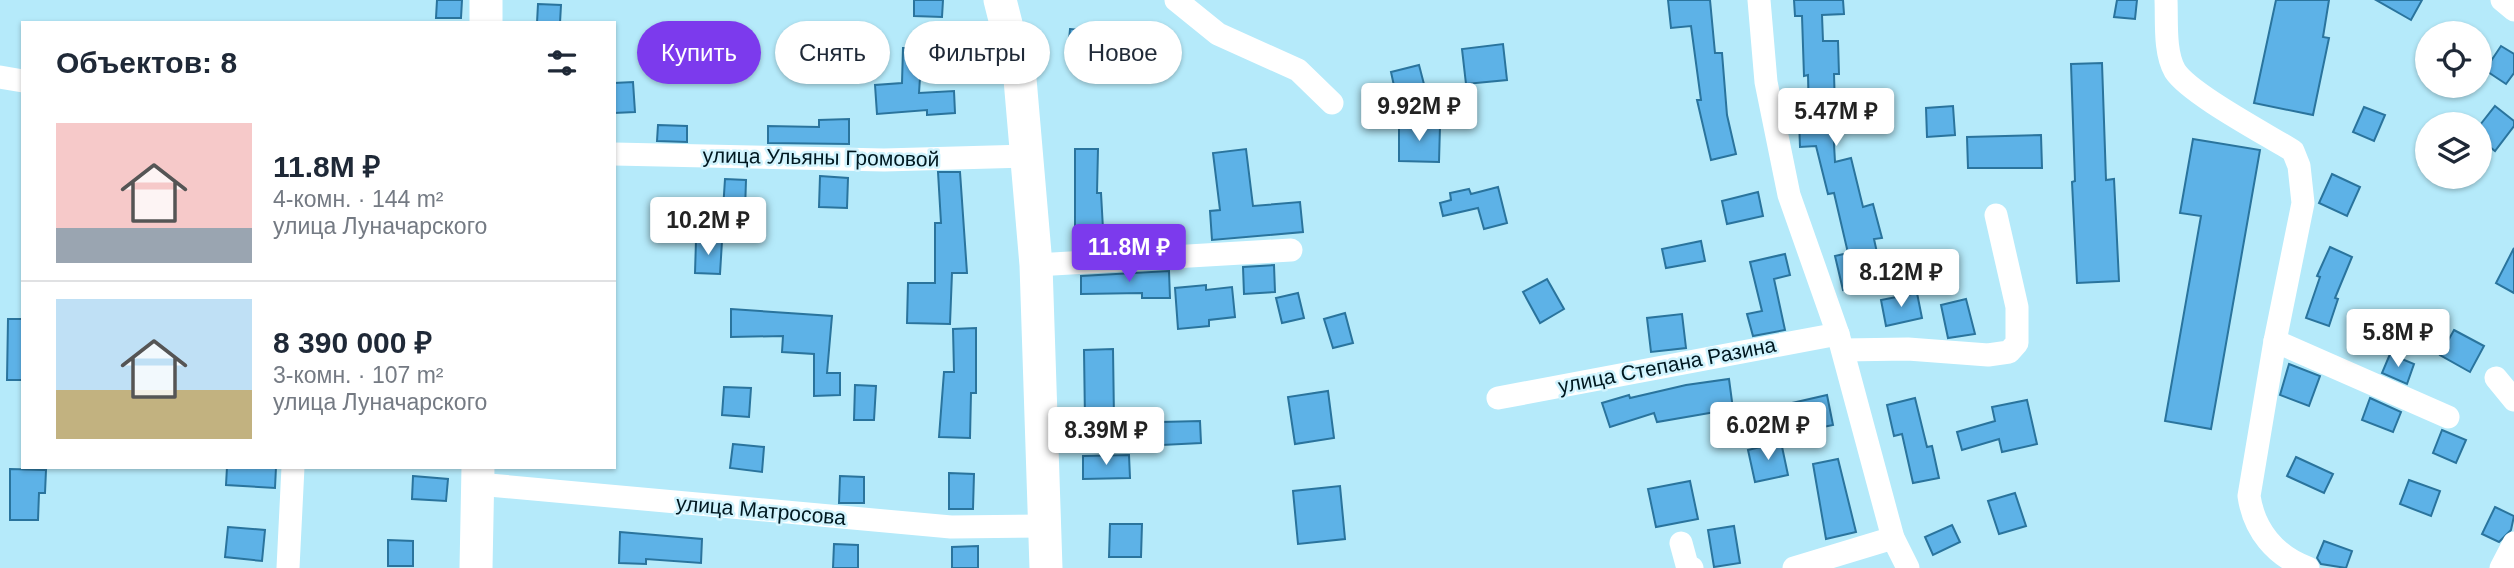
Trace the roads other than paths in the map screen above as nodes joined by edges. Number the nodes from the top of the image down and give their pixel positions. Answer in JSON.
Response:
{"nodes":[{"id":1,"x":486,"y":0,"type":"edge"},
{"id":2,"x":1000,"y":0,"type":"edge"},
{"id":3,"x":1176,"y":0,"type":"edge"},
{"id":4,"x":1759,"y":0,"type":"edge"},
{"id":5,"x":2166,"y":0,"type":"edge"},
{"id":6,"x":2502,"y":0,"type":"edge"},
{"id":7,"x":2514,"y":10,"type":"edge"},
{"id":8,"x":486,"y":21,"type":"edge"},
{"id":9,"x":0,"y":77,"type":"edge"},
{"id":10,"x":21,"y":81,"type":"edge"},
{"id":11,"x":1332,"y":103,"type":"dead end"},
{"id":12,"x":616,"y":154,"type":"edge"},
{"id":13,"x":1027,"y":156,"type":"junction"},
{"id":14,"x":1996,"y":215,"type":"dead end"},
{"id":15,"x":1291,"y":250,"type":"dead end"},
{"id":16,"x":1036,"y":265,"type":"junction"},
{"id":17,"x":2275,"y":341,"type":"junction"},
{"id":18,"x":1840,"y":342,"type":"junction"},
{"id":19,"x":2496,"y":377,"type":"dead end"},
{"id":20,"x":1498,"y":398,"type":"dead end"},
{"id":21,"x":2514,"y":400,"type":"edge"},
{"id":22,"x":2448,"y":417,"type":"dead end"},
{"id":23,"x":293,"y":469,"type":"edge"},
{"id":24,"x":478,"y":476,"type":"edge"},
{"id":25,"x":1045,"y":526,"type":"junction"},
{"id":26,"x":1893,"y":538,"type":"junction"},
{"id":27,"x":1681,"y":543,"type":"dead end"},
{"id":28,"x":2514,"y":543,"type":"edge"},
{"id":29,"x":288,"y":568,"type":"edge"},
{"id":30,"x":476,"y":568,"type":"edge"},
{"id":31,"x":1046,"y":568,"type":"edge"},
{"id":32,"x":1692,"y":568,"type":"edge"},
{"id":33,"x":1794,"y":568,"type":"edge"},
{"id":34,"x":1908,"y":568,"type":"edge"},
{"id":35,"x":2308,"y":568,"type":"edge"},
{"id":36,"x":2501,"y":568,"type":"edge"}],
"edges":[{"from":1,"to":8,"type":"main road"},
{"from":2,"to":13,"type":"main road"},
{"from":3,"to":11,"type":"street"},
{"from":4,"to":18,"type":"street"},
{"from":5,"to":17,"type":"street"},
{"from":6,"to":7,"type":"street"},
{"from":9,"to":10,"type":"street"},
{"from":12,"to":13,"type":"street","name":"улица Ульяны Громовой"},
{"from":13,"to":16,"type":"main road"},
{"from":14,"to":18,"type":"street","name":"улица Степана Разина"},
{"from":15,"to":16,"type":"street"},
{"from":16,"to":25,"type":"main road"},
{"from":17,"to":22,"type":"street"},
{"from":17,"to":35,"type":"street"},
{"from":18,"to":20,"type":"street","name":"улица Степана Разина"},
{"from":18,"to":26,"type":"street"},
{"from":19,"to":21,"type":"street"},
{"from":23,"to":29,"type":"street"},
{"from":24,"to":25,"type":"street","name":"улица Матросова"},
{"from":24,"to":30,"type":"main road"},
{"from":25,"to":31,"type":"main road"},
{"from":26,"to":33,"type":"street"},
{"from":26,"to":34,"type":"street"},
{"from":27,"to":32,"type":"street"},
{"from":28,"to":36,"type":"street"}]}
